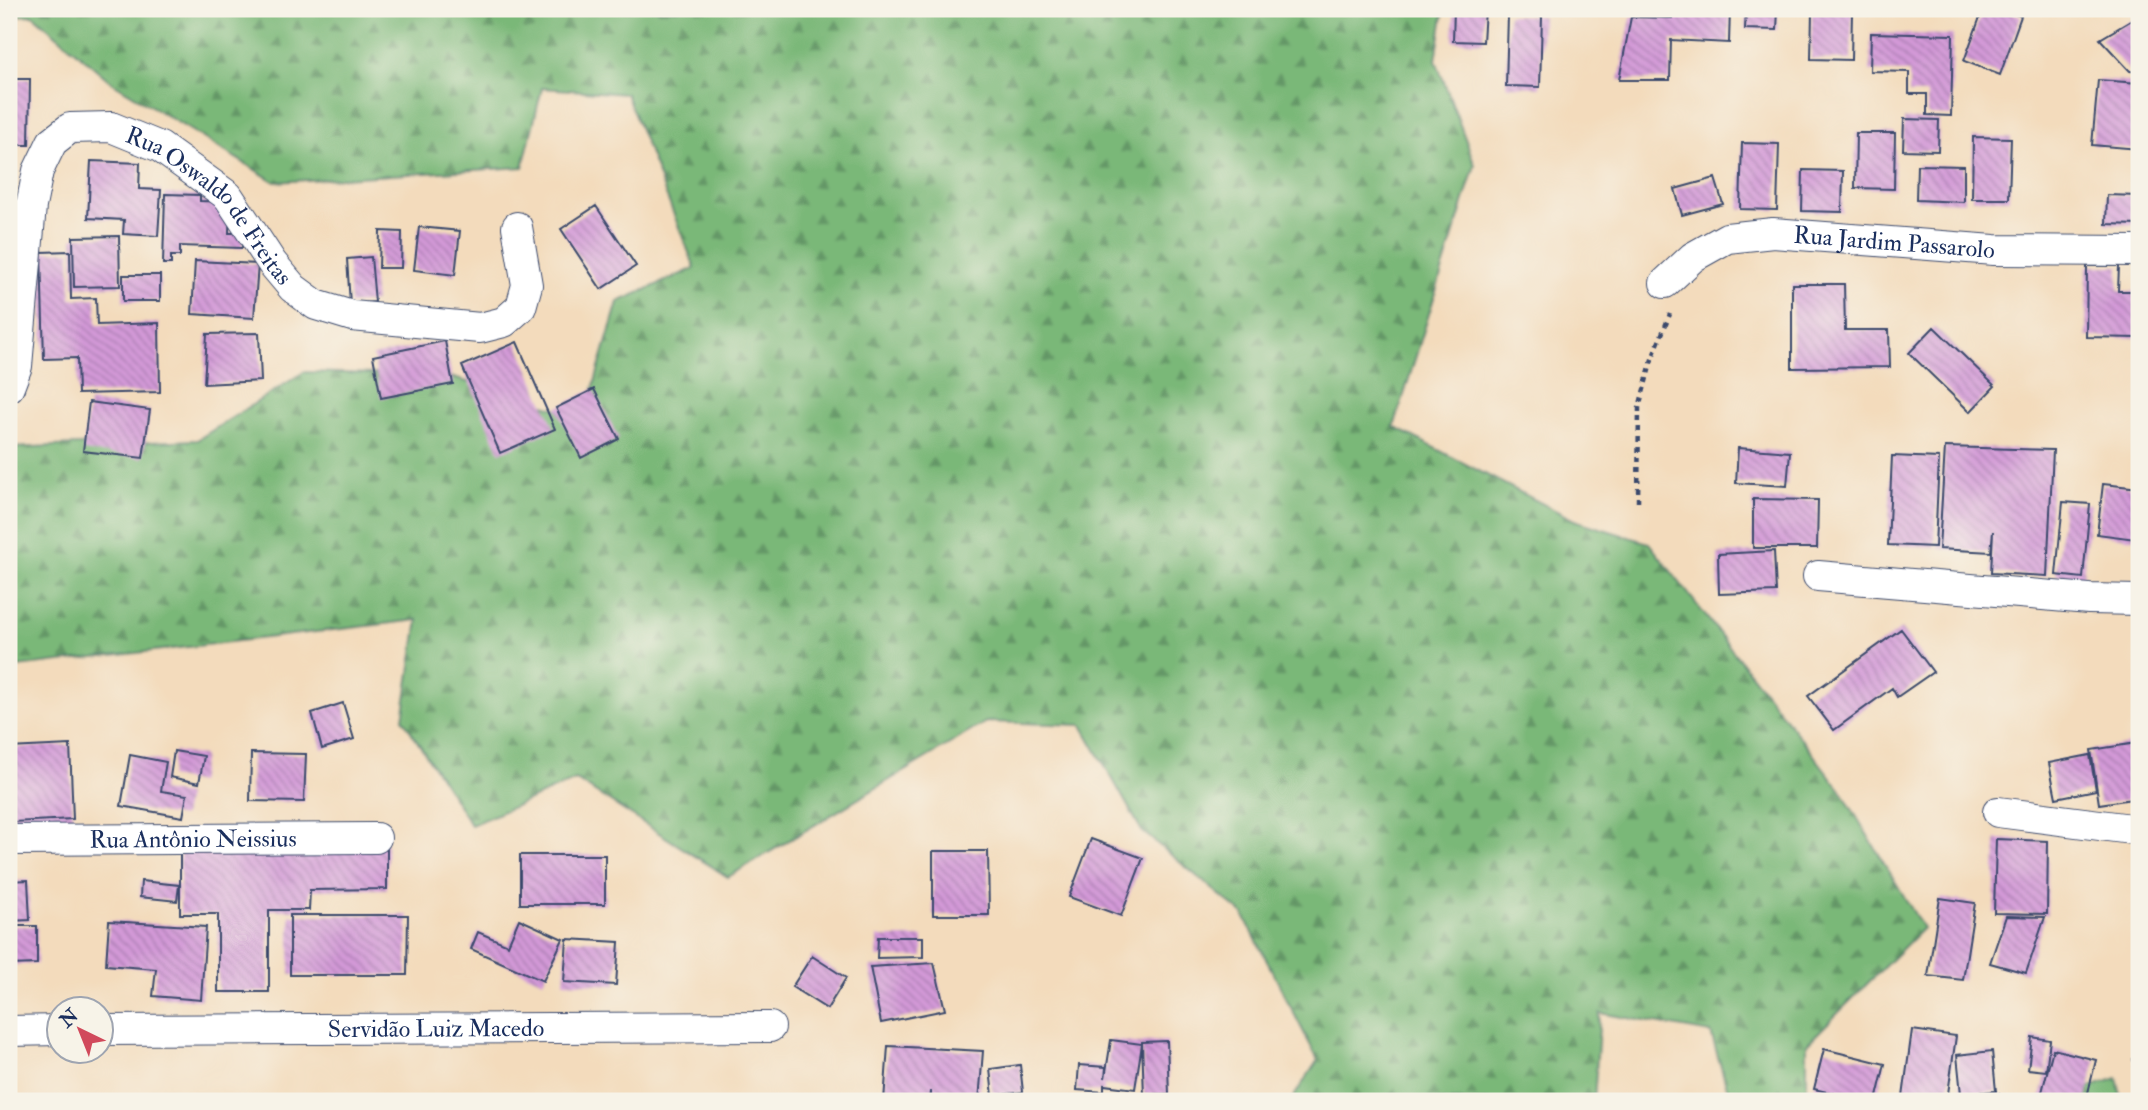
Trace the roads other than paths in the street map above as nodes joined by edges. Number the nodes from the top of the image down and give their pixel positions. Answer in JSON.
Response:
{"nodes":[{"id":1,"x":517,"y":228,"type":"dead end"},
{"id":2,"x":2139,"y":251,"type":"edge"},
{"id":3,"x":1668,"y":296,"type":"road end"},
{"id":4,"x":9,"y":387,"type":"edge"},
{"id":5,"x":1818,"y":576,"type":"dead end"},
{"id":6,"x":2139,"y":600,"type":"edge"},
{"id":7,"x":1998,"y":813,"type":"dead end"},
{"id":8,"x":2139,"y":830,"type":"edge"},
{"id":9,"x":376,"y":838,"type":"dead end"},
{"id":10,"x":9,"y":840,"type":"edge"},
{"id":11,"x":769,"y":1027,"type":"dead end"},
{"id":12,"x":46,"y":1030,"type":"edge"},
{"id":13,"x":116,"y":1030,"type":"edge"},
{"id":14,"x":9,"y":1031,"type":"edge"}],
"edges":[{"from":1,"to":4,"type":"street","name":"Rua Oswaldo de Freitas"},
{"from":2,"to":3,"type":"street","name":"Rua Jardim Passarolo"},
{"from":5,"to":6,"type":"street"},
{"from":7,"to":8,"type":"street"},
{"from":9,"to":10,"type":"street","name":"Rua Antônio Neissius"},
{"from":11,"to":13,"type":"street","name":"Servidão Luiz Macedo"},
{"from":12,"to":14,"type":"street"}]}
